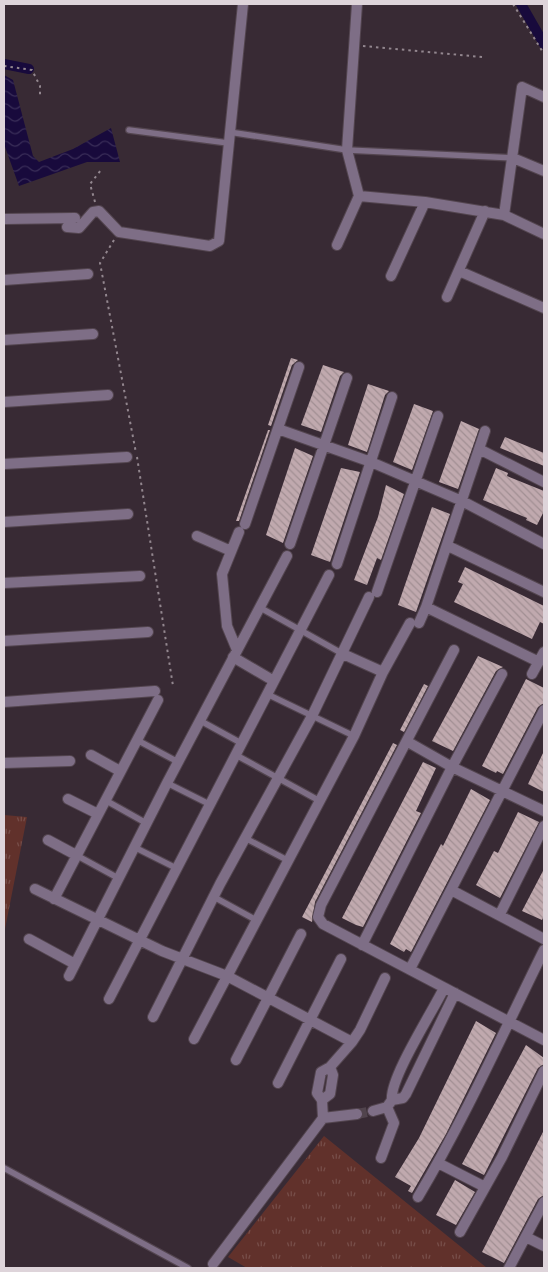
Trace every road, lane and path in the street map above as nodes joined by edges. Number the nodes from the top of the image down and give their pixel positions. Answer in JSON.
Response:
{"nodes":[{"id":1,"x":242,"y":4,"type":"edge"},
{"id":2,"x":357,"y":4,"type":"edge"},
{"id":3,"x":513,"y":4,"type":"edge"},
{"id":4,"x":353,"y":46,"type":"junction"},
{"id":5,"x":544,"y":54,"type":"edge"},
{"id":6,"x":482,"y":57,"type":"dead end"},
{"id":7,"x":4,"y":66,"type":"edge"},
{"id":8,"x":40,"y":95,"type":"dead end"},
{"id":9,"x":544,"y":97,"type":"edge"},
{"id":10,"x":129,"y":130,"type":"dead end"},
{"id":11,"x":229,"y":138,"type":"junction"},
{"id":12,"x":347,"y":150,"type":"junction"},
{"id":13,"x":513,"y":158,"type":"junction"},
{"id":14,"x":101,"y":170,"type":"dead end"},
{"id":15,"x":544,"y":171,"type":"edge"},
{"id":16,"x":359,"y":196,"type":"junction"},
{"id":17,"x":425,"y":202,"type":"junction"},
{"id":18,"x":99,"y":211,"type":"junction"},
{"id":19,"x":485,"y":211,"type":"junction"},
{"id":20,"x":504,"y":215,"type":"junction"},
{"id":21,"x":75,"y":218,"type":"dead end"},
{"id":22,"x":4,"y":219,"type":"edge"},
{"id":23,"x":67,"y":227,"type":"dead end"},
{"id":24,"x":544,"y":234,"type":"edge"},
{"id":25,"x":337,"y":245,"type":"dead end"},
{"id":26,"x":459,"y":271,"type":"junction"},
{"id":27,"x":88,"y":274,"type":"dead end"},
{"id":28,"x":391,"y":276,"type":"dead end"},
{"id":29,"x":4,"y":280,"type":"edge"},
{"id":30,"x":447,"y":297,"type":"dead end"},
{"id":31,"x":544,"y":308,"type":"edge"},
{"id":32,"x":93,"y":334,"type":"dead end"},
{"id":33,"x":4,"y":340,"type":"edge"},
{"id":34,"x":299,"y":367,"type":"dead end"},
{"id":35,"x":347,"y":378,"type":"dead end"},
{"id":36,"x":108,"y":395,"type":"dead end"},
{"id":37,"x":392,"y":397,"type":"dead end"},
{"id":38,"x":4,"y":402,"type":"edge"},
{"id":39,"x":438,"y":416,"type":"dead end"},
{"id":40,"x":278,"y":429,"type":"junction"},
{"id":41,"x":485,"y":431,"type":"dead end"},
{"id":42,"x":323,"y":445,"type":"junction"},
{"id":43,"x":479,"y":449,"type":"junction"},
{"id":44,"x":127,"y":457,"type":"dead end"},
{"id":45,"x":371,"y":462,"type":"junction"},
{"id":46,"x":4,"y":464,"type":"edge"},
{"id":47,"x":416,"y":482,"type":"junction"},
{"id":48,"x":544,"y":482,"type":"edge"},
{"id":49,"x":462,"y":501,"type":"junction"},
{"id":50,"x":128,"y":514,"type":"dead end"},
{"id":51,"x":4,"y":522,"type":"edge"},
{"id":52,"x":197,"y":536,"type":"dead end"},
{"id":53,"x":290,"y":544,"type":"dead end"},
{"id":54,"x":544,"y":544,"type":"edge"},
{"id":55,"x":448,"y":546,"type":"junction"},
{"id":56,"x":231,"y":551,"type":"junction"},
{"id":57,"x":287,"y":556,"type":"dead end"},
{"id":58,"x":336,"y":564,"type":"dead end"},
{"id":59,"x":329,"y":575,"type":"dead end"},
{"id":60,"x":140,"y":576,"type":"dead end"},
{"id":61,"x":4,"y":583,"type":"edge"},
{"id":62,"x":544,"y":592,"type":"edge"},
{"id":63,"x":260,"y":607,"type":"junction"},
{"id":64,"x":426,"y":608,"type":"junction"},
{"id":65,"x":148,"y":632,"type":"dead end"},
{"id":66,"x":301,"y":632,"type":"junction"},
{"id":67,"x":4,"y":642,"type":"edge"},
{"id":68,"x":454,"y":650,"type":"dead end"},
{"id":69,"x":544,"y":652,"type":"edge"},
{"id":70,"x":235,"y":653,"type":"junction"},
{"id":71,"x":343,"y":654,"type":"junction"},
{"id":72,"x":539,"y":662,"type":"junction"},
{"id":73,"x":383,"y":672,"type":"junction"},
{"id":74,"x":502,"y":674,"type":"dead end"},
{"id":75,"x":532,"y":674,"type":"dead end"},
{"id":76,"x":274,"y":681,"type":"junction"},
{"id":77,"x":267,"y":694,"type":"junction"},
{"id":78,"x":4,"y":702,"type":"edge"},
{"id":79,"x":544,"y":710,"type":"edge"},
{"id":80,"x":312,"y":716,"type":"junction"},
{"id":81,"x":199,"y":720,"type":"junction"},
{"id":82,"x":354,"y":736,"type":"junction"},
{"id":83,"x":137,"y":740,"type":"junction"},
{"id":84,"x":408,"y":742,"type":"junction"},
{"id":85,"x":241,"y":743,"type":"junction"},
{"id":86,"x":91,"y":755,"type":"dead end"},
{"id":87,"x":236,"y":755,"type":"junction"},
{"id":88,"x":70,"y":761,"type":"dead end"},
{"id":89,"x":178,"y":762,"type":"junction"},
{"id":90,"x":4,"y":763,"type":"edge"},
{"id":91,"x":452,"y":767,"type":"junction"},
{"id":92,"x":120,"y":772,"type":"junction"},
{"id":93,"x":278,"y":777,"type":"junction"},
{"id":94,"x":166,"y":783,"type":"junction"},
{"id":95,"x":502,"y":790,"type":"junction"},
{"id":96,"x":68,"y":798,"type":"dead end"},
{"id":97,"x":105,"y":800,"type":"junction"},
{"id":98,"x":318,"y":800,"type":"junction"},
{"id":99,"x":209,"y":804,"type":"junction"},
{"id":100,"x":544,"y":811,"type":"edge"},
{"id":101,"x":98,"y":814,"type":"junction"},
{"id":102,"x":146,"y":824,"type":"junction"},
{"id":103,"x":544,"y":826,"type":"edge"},
{"id":104,"x":245,"y":838,"type":"junction"},
{"id":105,"x":48,"y":840,"type":"dead end"},
{"id":106,"x":134,"y":847,"type":"junction"},
{"id":107,"x":76,"y":855,"type":"junction"},
{"id":108,"x":287,"y":860,"type":"junction"},
{"id":109,"x":176,"y":868,"type":"junction"},
{"id":110,"x":118,"y":878,"type":"junction"},
{"id":111,"x":35,"y":890,"type":"dead end"},
{"id":112,"x":452,"y":891,"type":"junction"},
{"id":113,"x":214,"y":897,"type":"junction"},
{"id":114,"x":54,"y":898,"type":"junction"},
{"id":115,"x":500,"y":914,"type":"junction"},
{"id":116,"x":97,"y":919,"type":"junction"},
{"id":117,"x":256,"y":920,"type":"junction"},
{"id":118,"x":301,"y":934,"type":"dead end"},
{"id":119,"x":29,"y":939,"type":"dead end"},
{"id":120,"x":544,"y":939,"type":"edge"},
{"id":121,"x":139,"y":940,"type":"junction"},
{"id":122,"x":362,"y":945,"type":"junction"},
{"id":123,"x":544,"y":950,"type":"edge"},
{"id":124,"x":183,"y":958,"type":"junction"},
{"id":125,"x":341,"y":959,"type":"dead end"},
{"id":126,"x":75,"y":964,"type":"junction"},
{"id":127,"x":410,"y":969,"type":"junction"},
{"id":128,"x":69,"y":976,"type":"dead end"},
{"id":129,"x":227,"y":976,"type":"junction"},
{"id":130,"x":385,"y":978,"type":"dead end"},
{"id":131,"x":444,"y":988,"type":"junction"},
{"id":132,"x":455,"y":993,"type":"junction"},
{"id":133,"x":268,"y":998,"type":"junction"},
{"id":134,"x":109,"y":999,"type":"dead end"},
{"id":135,"x":153,"y":1017,"type":"dead end"},
{"id":136,"x":310,"y":1020,"type":"junction"},
{"id":137,"x":508,"y":1023,"type":"junction"},
{"id":138,"x":194,"y":1039,"type":"dead end"},
{"id":139,"x":544,"y":1040,"type":"edge"},
{"id":140,"x":352,"y":1042,"type":"junction"},
{"id":141,"x":236,"y":1060,"type":"dead end"},
{"id":142,"x":544,"y":1071,"type":"edge"},
{"id":143,"x":278,"y":1083,"type":"dead end"},
{"id":144,"x":390,"y":1104,"type":"junction"},
{"id":145,"x":373,"y":1111,"type":"tunnel mouth"},
{"id":146,"x":357,"y":1114,"type":"tunnel mouth"},
{"id":147,"x":323,"y":1118,"type":"junction"},
{"id":148,"x":381,"y":1158,"type":"dead end"},
{"id":149,"x":438,"y":1163,"type":"junction"},
{"id":150,"x":4,"y":1168,"type":"edge"},
{"id":151,"x":485,"y":1187,"type":"junction"},
{"id":152,"x":418,"y":1197,"type":"dead end"},
{"id":153,"x":544,"y":1202,"type":"edge"},
{"id":154,"x":460,"y":1232,"type":"dead end"},
{"id":155,"x":526,"y":1237,"type":"junction"},
{"id":156,"x":544,"y":1246,"type":"edge"},
{"id":157,"x":215,"y":1267,"type":"edge"},
{"id":158,"x":188,"y":1268,"type":"edge"},
{"id":159,"x":509,"y":1268,"type":"edge"}],
"edges":[{"from":1,"to":11,"type":"street"},
{"from":2,"to":4,"type":"street"},
{"from":3,"to":5,"type":"path"},
{"from":4,"to":6,"type":"path"},
{"from":4,"to":12,"type":"street"},
{"from":7,"to":8,"type":"path"},
{"from":9,"to":13,"type":"street"},
{"from":10,"to":11,"type":"lane"},
{"from":11,"to":12,"type":"lane"},
{"from":11,"to":18,"type":"street"},
{"from":12,"to":13,"type":"lane"},
{"from":12,"to":16,"type":"street"},
{"from":13,"to":15,"type":"street"},
{"from":13,"to":20,"type":"street"},
{"from":14,"to":18,"type":"path"},
{"from":16,"to":17,"type":"street"},
{"from":16,"to":25,"type":"street"},
{"from":17,"to":19,"type":"street"},
{"from":17,"to":28,"type":"street"},
{"from":18,"to":23,"type":"street"},
{"from":19,"to":20,"type":"street"},
{"from":19,"to":26,"type":"street"},
{"from":20,"to":24,"type":"street"},
{"from":21,"to":22,"type":"street"},
{"from":26,"to":30,"type":"street"},
{"from":26,"to":31,"type":"street"},
{"from":27,"to":29,"type":"street"},
{"from":32,"to":33,"type":"street"},
{"from":34,"to":40,"type":"street"},
{"from":35,"to":42,"type":"street"},
{"from":36,"to":38,"type":"street"},
{"from":37,"to":45,"type":"street"},
{"from":39,"to":47,"type":"street"},
{"from":40,"to":42,"type":"street"},
{"from":40,"to":56,"type":"street"},
{"from":41,"to":43,"type":"street"},
{"from":42,"to":45,"type":"street"},
{"from":42,"to":53,"type":"street"},
{"from":43,"to":48,"type":"street"},
{"from":43,"to":49,"type":"street"},
{"from":44,"to":46,"type":"street"},
{"from":45,"to":47,"type":"street"},
{"from":45,"to":58,"type":"street"},
{"from":47,"to":49,"type":"street"},
{"from":47,"to":71,"type":"street"},
{"from":49,"to":54,"type":"street"},
{"from":49,"to":55,"type":"street"},
{"from":50,"to":51,"type":"street"},
{"from":52,"to":56,"type":"street"},
{"from":55,"to":62,"type":"street"},
{"from":55,"to":64,"type":"street"},
{"from":56,"to":70,"type":"street"},
{"from":57,"to":63,"type":"street"},
{"from":59,"to":66,"type":"street"},
{"from":60,"to":61,"type":"street"},
{"from":63,"to":66,"type":"lane"},
{"from":63,"to":70,"type":"street"},
{"from":64,"to":72,"type":"street"},
{"from":64,"to":73,"type":"street"},
{"from":65,"to":67,"type":"street"},
{"from":66,"to":71,"type":"lane"},
{"from":66,"to":76,"type":"street"},
{"from":68,"to":84,"type":"street"},
{"from":69,"to":72,"type":"street"},
{"from":70,"to":76,"type":"street"},
{"from":70,"to":81,"type":"street"},
{"from":71,"to":73,"type":"street"},
{"from":71,"to":80,"type":"street"},
{"from":72,"to":75,"type":"street"},
{"from":73,"to":82,"type":"street"},
{"from":74,"to":91,"type":"street"},
{"from":76,"to":77,"type":"street"},
{"from":77,"to":80,"type":"lane"},
{"from":77,"to":85,"type":"street"},
{"from":78,"to":83,"type":"street"},
{"from":79,"to":95,"type":"street"},
{"from":80,"to":82,"type":"lane"},
{"from":80,"to":93,"type":"street"},
{"from":81,"to":85,"type":"lane"},
{"from":81,"to":89,"type":"street"},
{"from":82,"to":98,"type":"street"},
{"from":83,"to":89,"type":"lane"},
{"from":83,"to":92,"type":"street"},
{"from":84,"to":91,"type":"street"},
{"from":84,"to":122,"type":"street"},
{"from":85,"to":87,"type":"street"},
{"from":86,"to":92,"type":"street"},
{"from":87,"to":93,"type":"lane"},
{"from":87,"to":99,"type":"street"},
{"from":88,"to":90,"type":"street"},
{"from":89,"to":94,"type":"street"},
{"from":91,"to":95,"type":"street"},
{"from":91,"to":122,"type":"street"},
{"from":92,"to":97,"type":"street"},
{"from":93,"to":98,"type":"lane"},
{"from":93,"to":104,"type":"street"},
{"from":94,"to":99,"type":"lane"},
{"from":94,"to":102,"type":"street"},
{"from":95,"to":100,"type":"street"},
{"from":95,"to":112,"type":"street"},
{"from":96,"to":101,"type":"street"},
{"from":97,"to":101,"type":"street"},
{"from":97,"to":102,"type":"lane"},
{"from":98,"to":108,"type":"street"},
{"from":99,"to":109,"type":"street"},
{"from":101,"to":107,"type":"street"},
{"from":102,"to":106,"type":"street"},
{"from":103,"to":115,"type":"street"},
{"from":104,"to":108,"type":"lane"},
{"from":104,"to":113,"type":"street"},
{"from":105,"to":107,"type":"street"},
{"from":106,"to":109,"type":"lane"},
{"from":106,"to":110,"type":"street"},
{"from":107,"to":110,"type":"lane"},
{"from":107,"to":114,"type":"street"},
{"from":108,"to":117,"type":"street"},
{"from":109,"to":121,"type":"street"},
{"from":110,"to":116,"type":"street"},
{"from":111,"to":114,"type":"street"},
{"from":112,"to":115,"type":"street"},
{"from":112,"to":127,"type":"street"},
{"from":113,"to":117,"type":"lane"},
{"from":113,"to":124,"type":"street"},
{"from":114,"to":116,"type":"street"},
{"from":115,"to":120,"type":"street"},
{"from":116,"to":121,"type":"street"},
{"from":116,"to":126,"type":"street"},
{"from":117,"to":129,"type":"street"},
{"from":118,"to":133,"type":"street"},
{"from":119,"to":126,"type":"street"},
{"from":121,"to":124,"type":"street"},
{"from":121,"to":134,"type":"street"},
{"from":122,"to":127,"type":"street"},
{"from":123,"to":137,"type":"street"},
{"from":124,"to":129,"type":"street"},
{"from":124,"to":135,"type":"street"},
{"from":125,"to":136,"type":"street"},
{"from":126,"to":128,"type":"street"},
{"from":127,"to":131,"type":"street"},
{"from":129,"to":133,"type":"street"},
{"from":129,"to":138,"type":"street"},
{"from":130,"to":140,"type":"street"},
{"from":131,"to":132,"type":"street"},
{"from":131,"to":144,"type":"street"},
{"from":132,"to":137,"type":"street"},
{"from":132,"to":144,"type":"street"},
{"from":133,"to":136,"type":"street"},
{"from":133,"to":141,"type":"street"},
{"from":136,"to":140,"type":"street"},
{"from":136,"to":143,"type":"street"},
{"from":137,"to":139,"type":"street"},
{"from":137,"to":149,"type":"street"},
{"from":140,"to":147,"type":"street"},
{"from":142,"to":151,"type":"street"},
{"from":144,"to":145,"type":"street"},
{"from":144,"to":148,"type":"street"},
{"from":146,"to":147,"type":"street"},
{"from":147,"to":157,"type":"street"},
{"from":149,"to":151,"type":"street"},
{"from":149,"to":152,"type":"street"},
{"from":150,"to":158,"type":"lane"},
{"from":151,"to":154,"type":"street"},
{"from":153,"to":155,"type":"street"},
{"from":155,"to":156,"type":"street"},
{"from":155,"to":159,"type":"street"}]}
